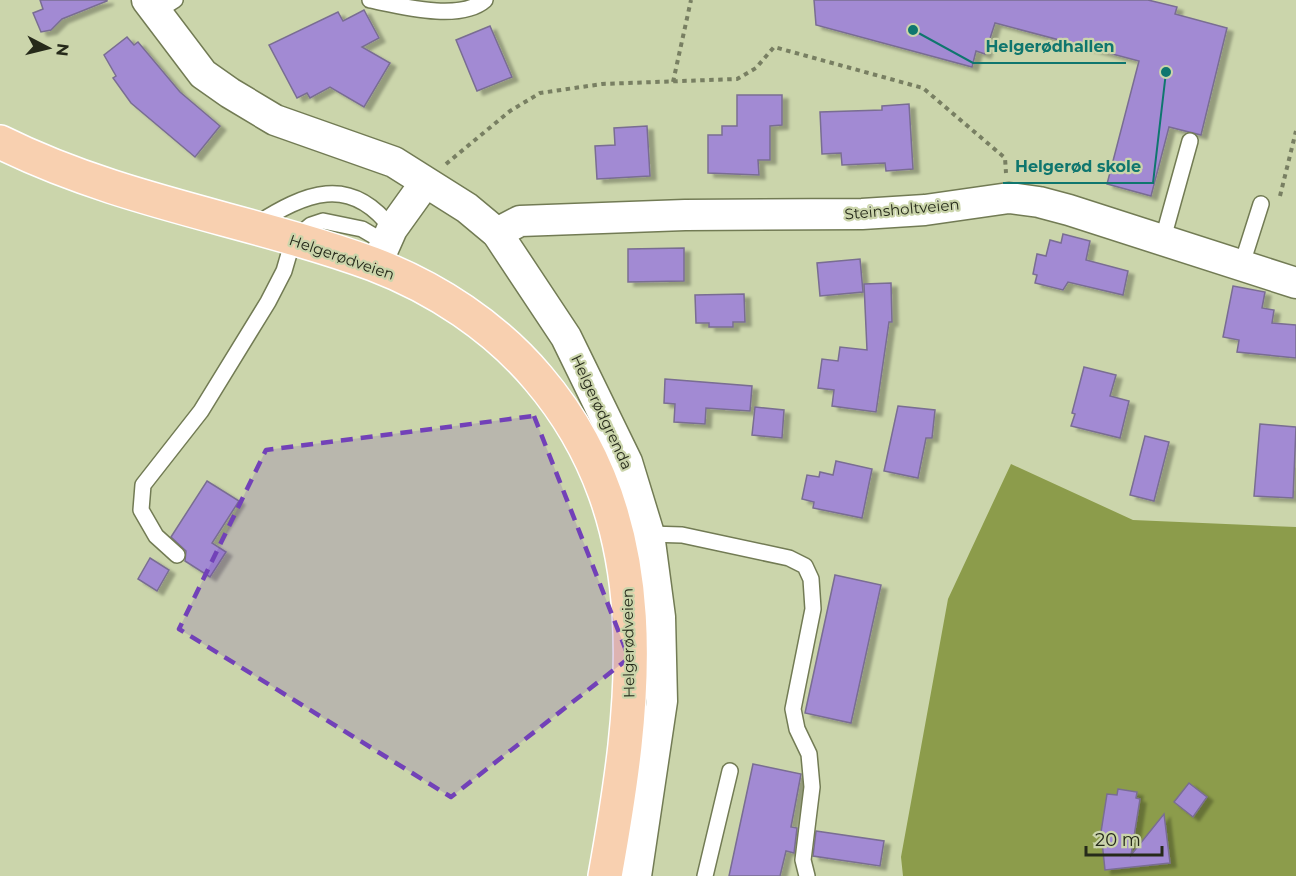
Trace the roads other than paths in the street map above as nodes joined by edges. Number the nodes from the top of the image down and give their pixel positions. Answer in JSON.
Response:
{"nodes":[{"id":1,"x":370,"y":0,"type":"edge"},
{"id":2,"x":485,"y":0,"type":"edge"},
{"id":3,"x":159,"y":4,"type":"edge"},
{"id":4,"x":1190,"y":141,"type":"dead end"},
{"id":5,"x":0,"y":142,"type":"edge"},
{"id":6,"x":425,"y":183,"type":"junction"},
{"id":7,"x":1261,"y":204,"type":"road end"},
{"id":8,"x":250,"y":228,"type":"junction"},
{"id":9,"x":497,"y":233,"type":"junction"},
{"id":10,"x":293,"y":240,"type":"junction"},
{"id":11,"x":1162,"y":242,"type":"junction"},
{"id":12,"x":385,"y":246,"type":"junction"},
{"id":13,"x":1241,"y":267,"type":"junction"},
{"id":14,"x":1296,"y":283,"type":"edge"},
{"id":15,"x":649,"y":534,"type":"junction"},
{"id":16,"x":177,"y":555,"type":"dead end"},
{"id":17,"x":730,"y":771,"type":"dead end"},
{"id":18,"x":605,"y":876,"type":"edge"},
{"id":19,"x":636,"y":876,"type":"edge"},
{"id":20,"x":705,"y":876,"type":"edge"},
{"id":21,"x":807,"y":876,"type":"edge"}],
"edges":[{"from":1,"to":2,"type":"lane"},
{"from":3,"to":6,"type":"street","name":"Helgerødgrenda"},
{"from":4,"to":11,"type":"lane"},
{"from":5,"to":8,"type":"main road","name":"Helgerødveien"},
{"from":6,"to":9,"type":"street","name":"Helgerødgrenda"},
{"from":6,"to":12,"type":"street"},
{"from":7,"to":13,"type":"lane"},
{"from":8,"to":10,"type":"main road","name":"Helgerødveien"},
{"from":8,"to":12,"type":"lane"},
{"from":9,"to":11,"type":"street","name":"Steinsholtveien"},
{"from":9,"to":15,"type":"street","name":"Helgerødgrenda"},
{"from":10,"to":12,"type":"main road","name":"Helgerødveien"},
{"from":10,"to":16,"type":"lane"},
{"from":11,"to":13,"type":"street","name":"Steinsholtveien"},
{"from":12,"to":18,"type":"main road","name":"Helgerødveien"},
{"from":13,"to":14,"type":"street","name":"Steinsholtveien"},
{"from":15,"to":19,"type":"street","name":"Helgerødgrenda"},
{"from":15,"to":21,"type":"lane"},
{"from":17,"to":20,"type":"lane"}]}
